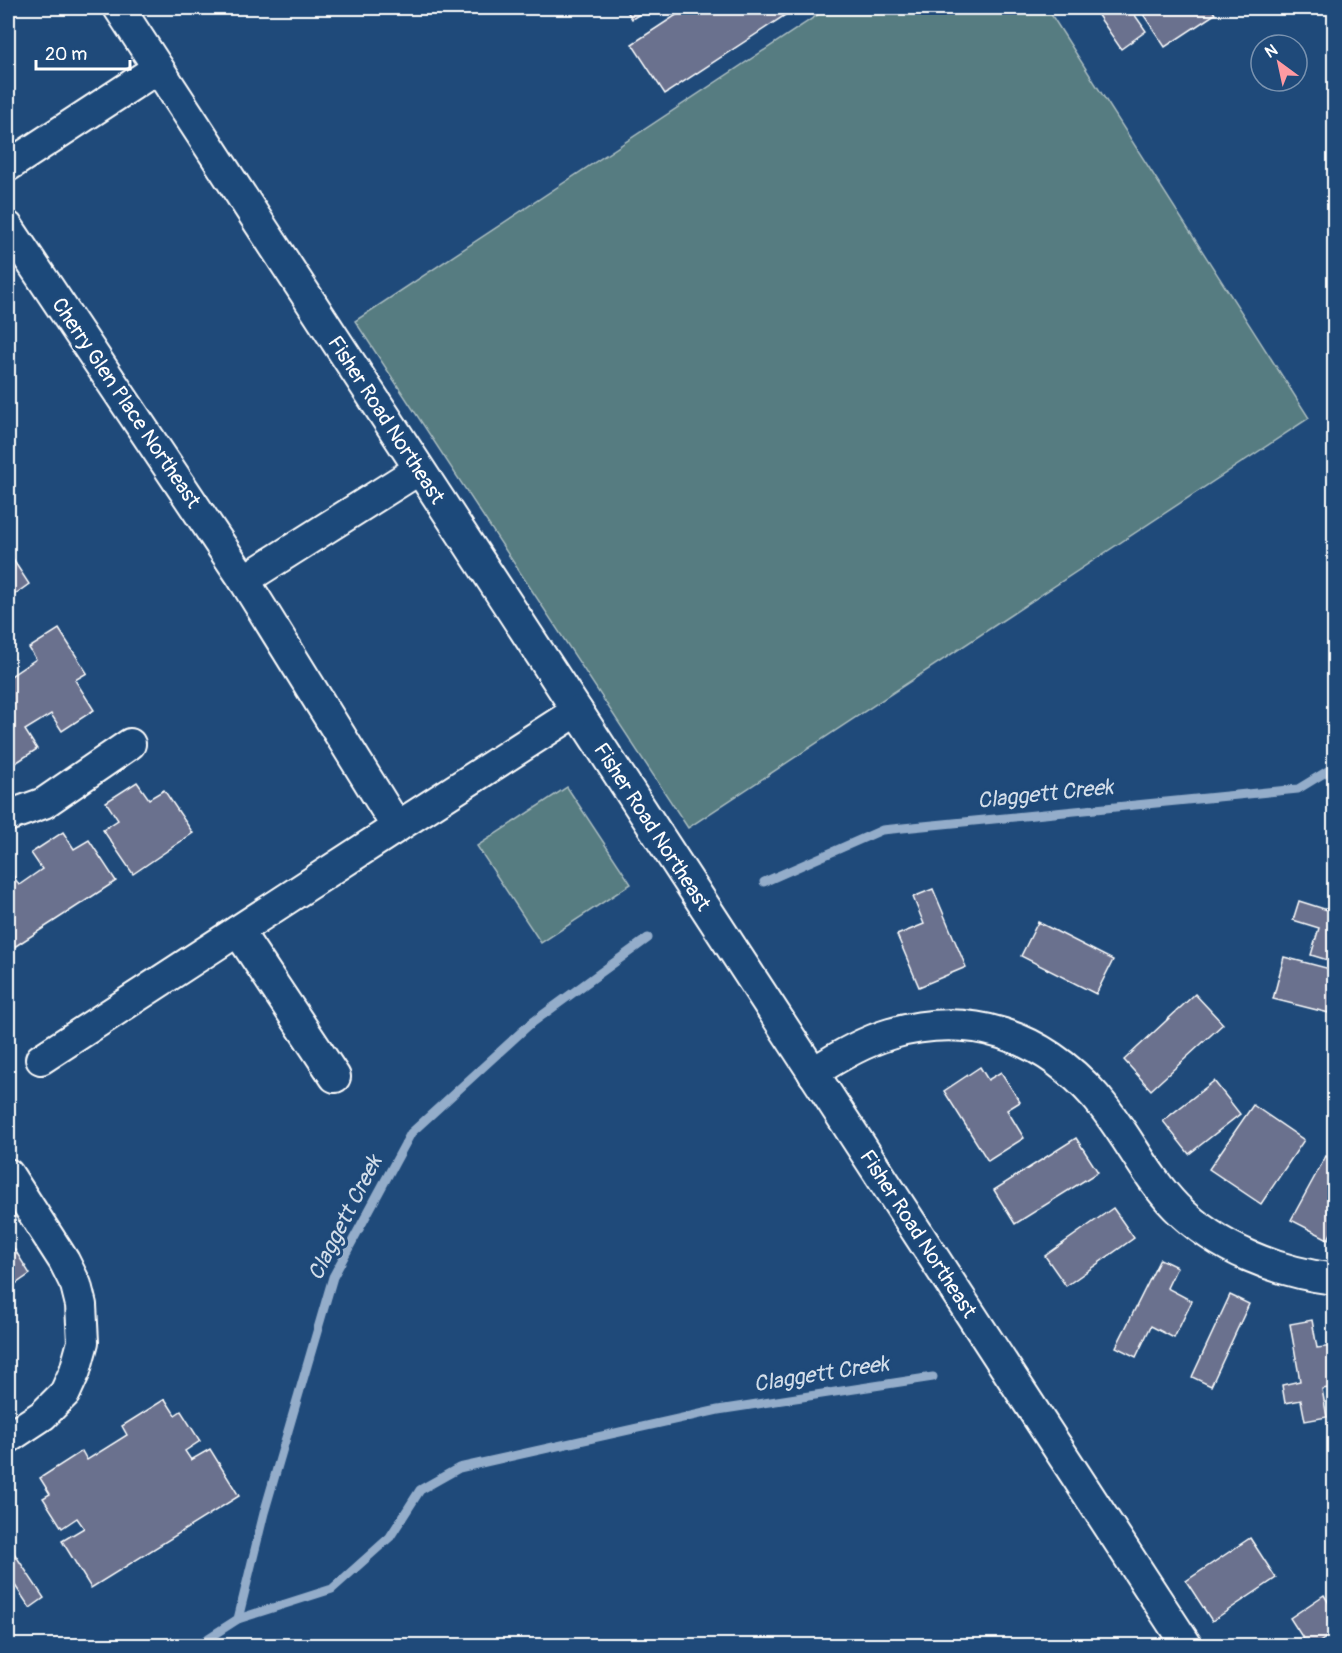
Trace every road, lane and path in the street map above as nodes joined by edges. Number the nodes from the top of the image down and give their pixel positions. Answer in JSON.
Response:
{"nodes":[{"id":1,"x":119,"y":8,"type":"edge"},
{"id":2,"x":158,"y":68,"type":"junction"},
{"id":3,"x":8,"y":166,"type":"edge"},
{"id":4,"x":8,"y":227,"type":"edge"},
{"id":5,"x":418,"y":470,"type":"junction"},
{"id":6,"x":244,"y":580,"type":"junction"},
{"id":7,"x":577,"y":711,"type":"junction"},
{"id":8,"x":130,"y":744,"type":"dead end"},
{"id":9,"x":8,"y":816,"type":"edge"},
{"id":10,"x":397,"y":827,"type":"junction"},
{"id":11,"x":238,"y":931,"type":"junction"},
{"id":12,"x":42,"y":1059,"type":"dead end"},
{"id":13,"x":813,"y":1073,"type":"junction"},
{"id":14,"x":335,"y":1077,"type":"dead end"},
{"id":15,"x":8,"y":1174,"type":"edge"},
{"id":16,"x":1335,"y":1279,"type":"edge"},
{"id":17,"x":8,"y":1438,"type":"edge"},
{"id":18,"x":1187,"y":1646,"type":"edge"}],
"edges":[{"from":1,"to":2,"type":"street","name":"Fisher Road Northeast"},
{"from":2,"to":3,"type":"street"},
{"from":2,"to":5,"type":"street","name":"Fisher Road Northeast"},
{"from":4,"to":6,"type":"street","name":"Cherry Glen Place Northeast"},
{"from":5,"to":6,"type":"street"},
{"from":5,"to":7,"type":"street","name":"Fisher Road Northeast"},
{"from":6,"to":10,"type":"street","name":"Cherry Glen Place Northeast"},
{"from":7,"to":10,"type":"street"},
{"from":7,"to":13,"type":"street","name":"Fisher Road Northeast"},
{"from":8,"to":9,"type":"street"},
{"from":10,"to":11,"type":"street"},
{"from":11,"to":12,"type":"street"},
{"from":11,"to":14,"type":"street"},
{"from":13,"to":16,"type":"street"},
{"from":13,"to":18,"type":"street","name":"Fisher Road Northeast"},
{"from":15,"to":17,"type":"street"}]}
